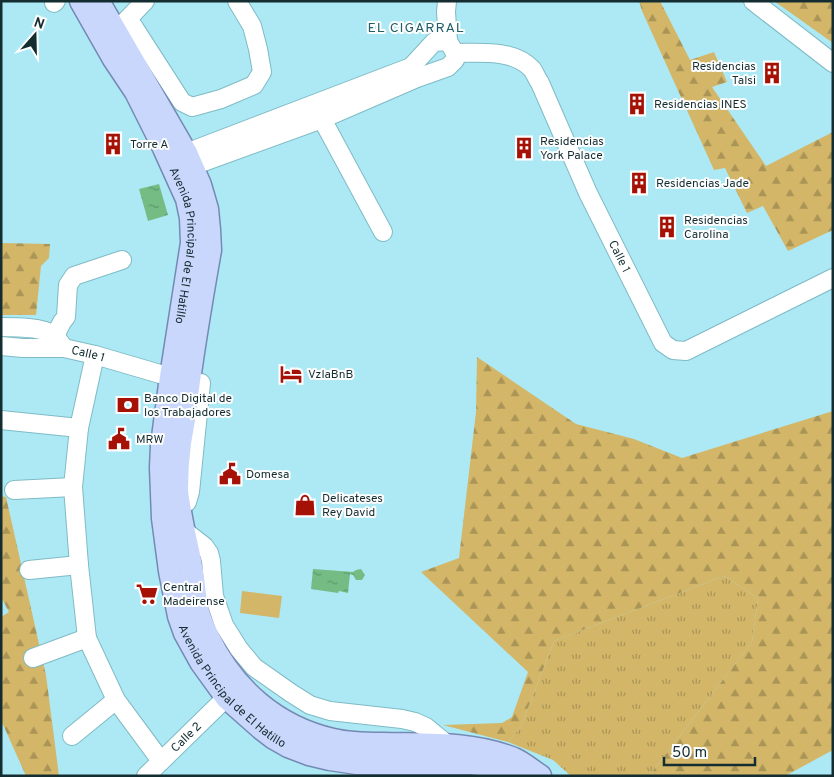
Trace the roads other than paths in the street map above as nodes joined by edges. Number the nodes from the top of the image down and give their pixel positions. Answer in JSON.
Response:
{"nodes":[{"id":1,"x":81,"y":1,"type":"edge"},
{"id":2,"x":98,"y":1,"type":"edge"},
{"id":3,"x":145,"y":1,"type":"edge"},
{"id":4,"x":237,"y":1,"type":"edge"},
{"id":5,"x":447,"y":1,"type":"edge"},
{"id":6,"x":753,"y":1,"type":"edge"},
{"id":7,"x":122,"y":25,"type":"junction"},
{"id":8,"x":452,"y":47,"type":"junction"},
{"id":9,"x":833,"y":63,"type":"edge"},
{"id":10,"x":413,"y":73,"type":"junction"},
{"id":11,"x":322,"y":119,"type":"junction"},
{"id":12,"x":183,"y":162,"type":"junction"},
{"id":13,"x":383,"y":232,"type":"dead end"},
{"id":14,"x":122,"y":260,"type":"dead end"},
{"id":15,"x":833,"y":278,"type":"edge"},
{"id":16,"x":1,"y":327,"type":"edge"},
{"id":17,"x":59,"y":342,"type":"junction"},
{"id":18,"x":1,"y":346,"type":"edge"},
{"id":19,"x":96,"y":355,"type":"junction"},
{"id":20,"x":187,"y":380,"type":"junction"},
{"id":21,"x":1,"y":420,"type":"edge"},
{"id":22,"x":79,"y":428,"type":"junction"},
{"id":23,"x":73,"y":487,"type":"junction"},
{"id":24,"x":14,"y":490,"type":"dead end"},
{"id":25,"x":182,"y":529,"type":"junction"},
{"id":26,"x":79,"y":565,"type":"junction"},
{"id":27,"x":29,"y":570,"type":"dead end"},
{"id":28,"x":87,"y":638,"type":"junction"},
{"id":29,"x":33,"y":658,"type":"dead end"},
{"id":30,"x":233,"y":692,"type":"junction"},
{"id":31,"x":116,"y":700,"type":"junction"},
{"id":32,"x":72,"y":736,"type":"dead end"},
{"id":33,"x":449,"y":746,"type":"junction"},
{"id":34,"x":161,"y":761,"type":"junction"},
{"id":35,"x":419,"y":769,"type":"edge"},
{"id":36,"x":146,"y":776,"type":"edge"},
{"id":37,"x":516,"y":776,"type":"edge"},
{"id":38,"x":540,"y":776,"type":"edge"}],
"edges":[{"from":1,"to":12,"type":"main road","name":"Avenida Principal de El Hatillo"},
{"from":2,"to":7,"type":"main road","name":"Avenida Principal de El Hatillo"},
{"from":3,"to":7,"type":"street"},
{"from":4,"to":7,"type":"street"},
{"from":5,"to":8,"type":"street"},
{"from":6,"to":9,"type":"street"},
{"from":7,"to":12,"type":"main road","name":"Avenida Principal de El Hatillo"},
{"from":8,"to":10,"type":"street"},
{"from":8,"to":10,"type":"street"},
{"from":8,"to":15,"type":"street","name":"Calle 1"},
{"from":10,"to":11,"type":"street"},
{"from":10,"to":12,"type":"street"},
{"from":11,"to":12,"type":"street"},
{"from":11,"to":13,"type":"street"},
{"from":12,"to":20,"type":"main road","name":"Avenida Principal de El Hatillo"},
{"from":14,"to":17,"type":"street"},
{"from":16,"to":17,"type":"street"},
{"from":17,"to":18,"type":"street","name":"Calle 1"},
{"from":17,"to":19,"type":"street","name":"Calle 1"},
{"from":19,"to":20,"type":"street","name":"Calle 1"},
{"from":19,"to":22,"type":"street"},
{"from":20,"to":25,"type":"main road","name":"Avenida Principal de El Hatillo"},
{"from":20,"to":30,"type":"main road","name":"Avenida Principal de El Hatillo"},
{"from":21,"to":22,"type":"street"},
{"from":22,"to":23,"type":"street"},
{"from":23,"to":24,"type":"street"},
{"from":23,"to":26,"type":"street"},
{"from":25,"to":30,"type":"main road","name":"Avenida Principal de El Hatillo"},
{"from":25,"to":33,"type":"street"},
{"from":26,"to":27,"type":"street"},
{"from":26,"to":28,"type":"street"},
{"from":28,"to":29,"type":"street"},
{"from":28,"to":31,"type":"street"},
{"from":30,"to":33,"type":"main road","name":"Avenida Principal de El Hatillo"},
{"from":30,"to":34,"type":"street","name":"Calle 2"},
{"from":30,"to":35,"type":"main road","name":"Avenida Principal de El Hatillo"},
{"from":31,"to":32,"type":"street"},
{"from":31,"to":34,"type":"street"},
{"from":33,"to":38,"type":"main road","name":"Avenida Principal de El Hatillo"},
{"from":34,"to":36,"type":"street","name":"Calle 2"},
{"from":35,"to":37,"type":"main road","name":"Avenida Principal de El Hatillo"}]}
